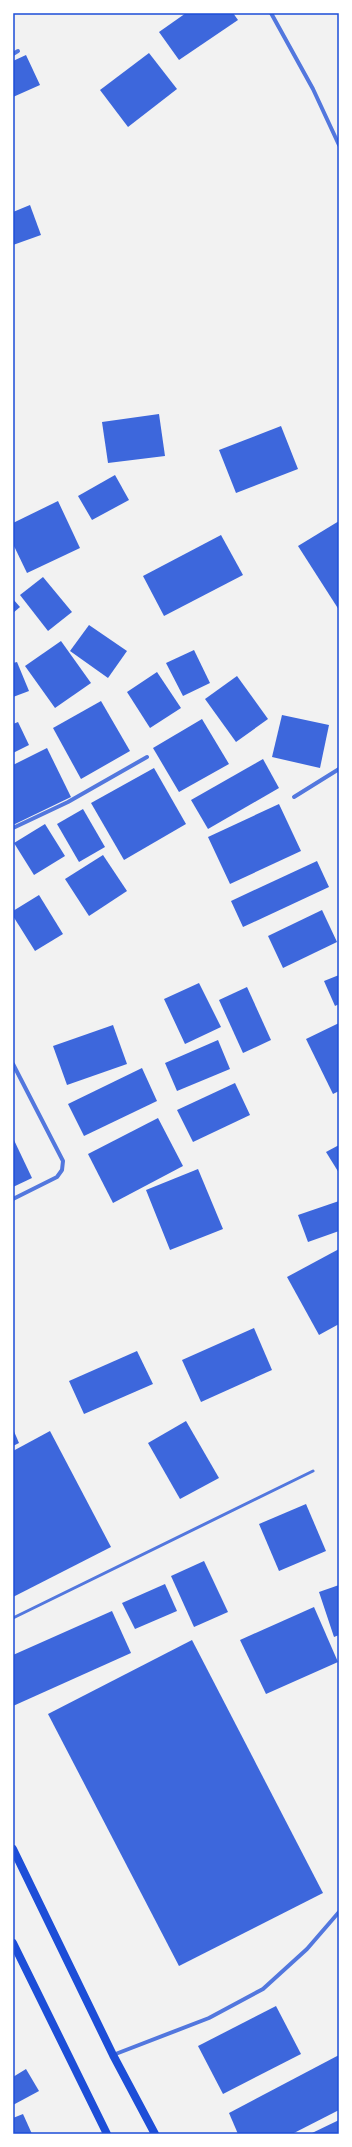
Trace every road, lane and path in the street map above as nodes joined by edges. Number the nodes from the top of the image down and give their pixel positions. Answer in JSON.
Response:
{"nodes":[{"id":1,"x":271,"y":13,"type":"edge"},
{"id":2,"x":18,"y":51,"type":"dead end"},
{"id":3,"x":13,"y":54,"type":"edge"},
{"id":4,"x":339,"y":145,"type":"edge"},
{"id":5,"x":147,"y":757,"type":"dead end"},
{"id":6,"x":339,"y":769,"type":"edge"},
{"id":7,"x":294,"y":797,"type":"dead end"},
{"id":8,"x":13,"y":828,"type":"edge"},
{"id":9,"x":13,"y":1064,"type":"edge"},
{"id":10,"x":13,"y":1199,"type":"edge"},
{"id":11,"x":313,"y":1471,"type":"dead end"},
{"id":12,"x":13,"y":1618,"type":"edge"},
{"id":13,"x":13,"y":1849,"type":"edge"},
{"id":14,"x":339,"y":1912,"type":"edge"},
{"id":15,"x":13,"y":1943,"type":"edge"},
{"id":16,"x":114,"y":2055,"type":"junction"},
{"id":17,"x":107,"y":2134,"type":"edge"},
{"id":18,"x":155,"y":2134,"type":"edge"}],
"edges":[{"from":1,"to":4,"type":"street"},
{"from":2,"to":3,"type":"street"},
{"from":5,"to":8,"type":"street"},
{"from":6,"to":7,"type":"street"},
{"from":9,"to":10,"type":"street"},
{"from":11,"to":12,"type":"lane"},
{"from":13,"to":16,"type":"main road"},
{"from":14,"to":16,"type":"street"},
{"from":15,"to":17,"type":"main road"},
{"from":16,"to":18,"type":"main road"}]}
